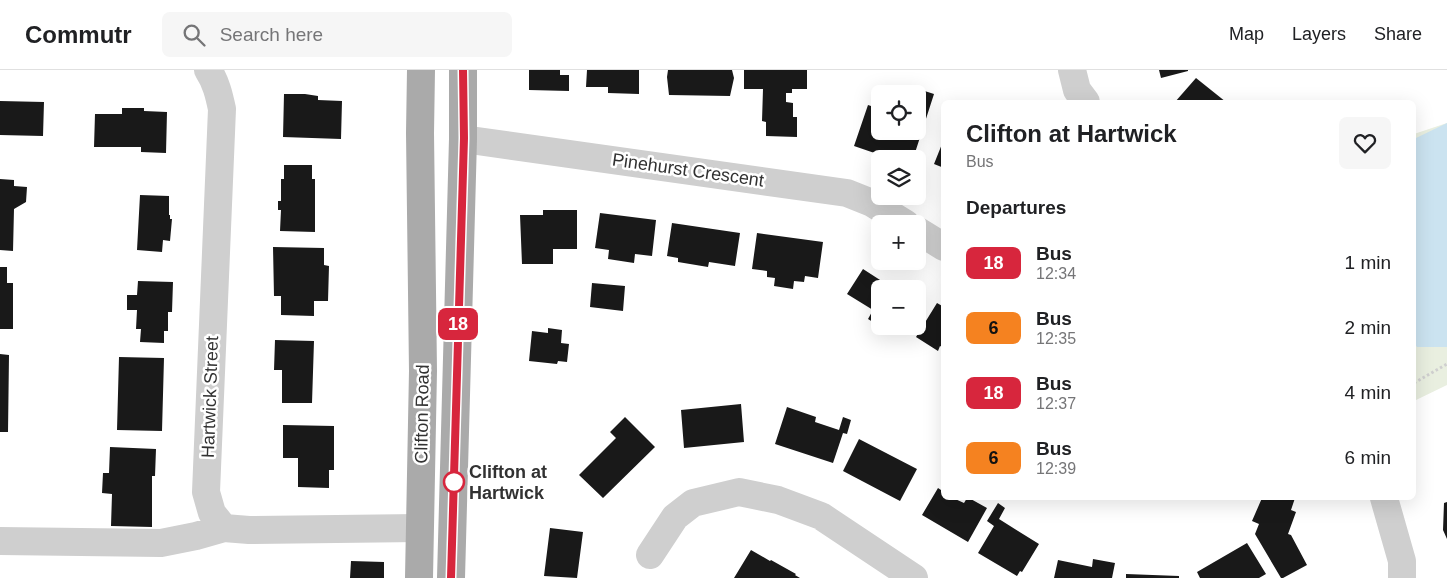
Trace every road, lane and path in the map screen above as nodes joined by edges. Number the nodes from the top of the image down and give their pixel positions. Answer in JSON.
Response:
{"nodes":[{"id":1,"x":208,"y":70,"type":"edge"},
{"id":2,"x":421,"y":70,"type":"edge"},
{"id":3,"x":463,"y":70,"type":"edge"},
{"id":4,"x":1072,"y":70,"type":"edge"},
{"id":5,"x":1084,"y":100,"type":"edge"},
{"id":6,"x":464,"y":138,"type":"junction"},
{"id":7,"x":891,"y":215,"type":"edge"},
{"id":8,"x":926,"y":236,"type":"edge"},
{"id":9,"x":941,"y":245,"type":"edge"},
{"id":10,"x":1447,"y":364,"type":"edge"},
{"id":11,"x":1416,"y":382,"type":"edge"},
{"id":12,"x":1385,"y":500,"type":"edge"},
{"id":13,"x":224,"y":528,"type":"junction"},
{"id":14,"x":419,"y":528,"type":"junction"},
{"id":15,"x":0,"y":541,"type":"edge"},
{"id":16,"x":650,"y":555,"type":"dead end"},
{"id":17,"x":419,"y":578,"type":"edge"},
{"id":18,"x":451,"y":578,"type":"edge"},
{"id":19,"x":914,"y":578,"type":"edge"},
{"id":20,"x":1402,"y":578,"type":"edge"}],
"edges":[{"from":1,"to":13,"type":"street","name":"Hartwick Street"},
{"from":2,"to":14,"type":"main road","name":"Clifton Road"},
{"from":3,"to":6,"type":"main road","name":"Clifton Road"},
{"from":4,"to":5,"type":"street"},
{"from":6,"to":7,"type":"street","name":"Pinehurst Crescent"},
{"from":6,"to":18,"type":"main road","name":"Clifton Road"},
{"from":8,"to":9,"type":"street"},
{"from":10,"to":11,"type":"path"},
{"from":12,"to":20,"type":"street"},
{"from":13,"to":14,"type":"street"},
{"from":13,"to":15,"type":"street"},
{"from":14,"to":17,"type":"main road","name":"Clifton Road"},
{"from":16,"to":19,"type":"street"}]}
